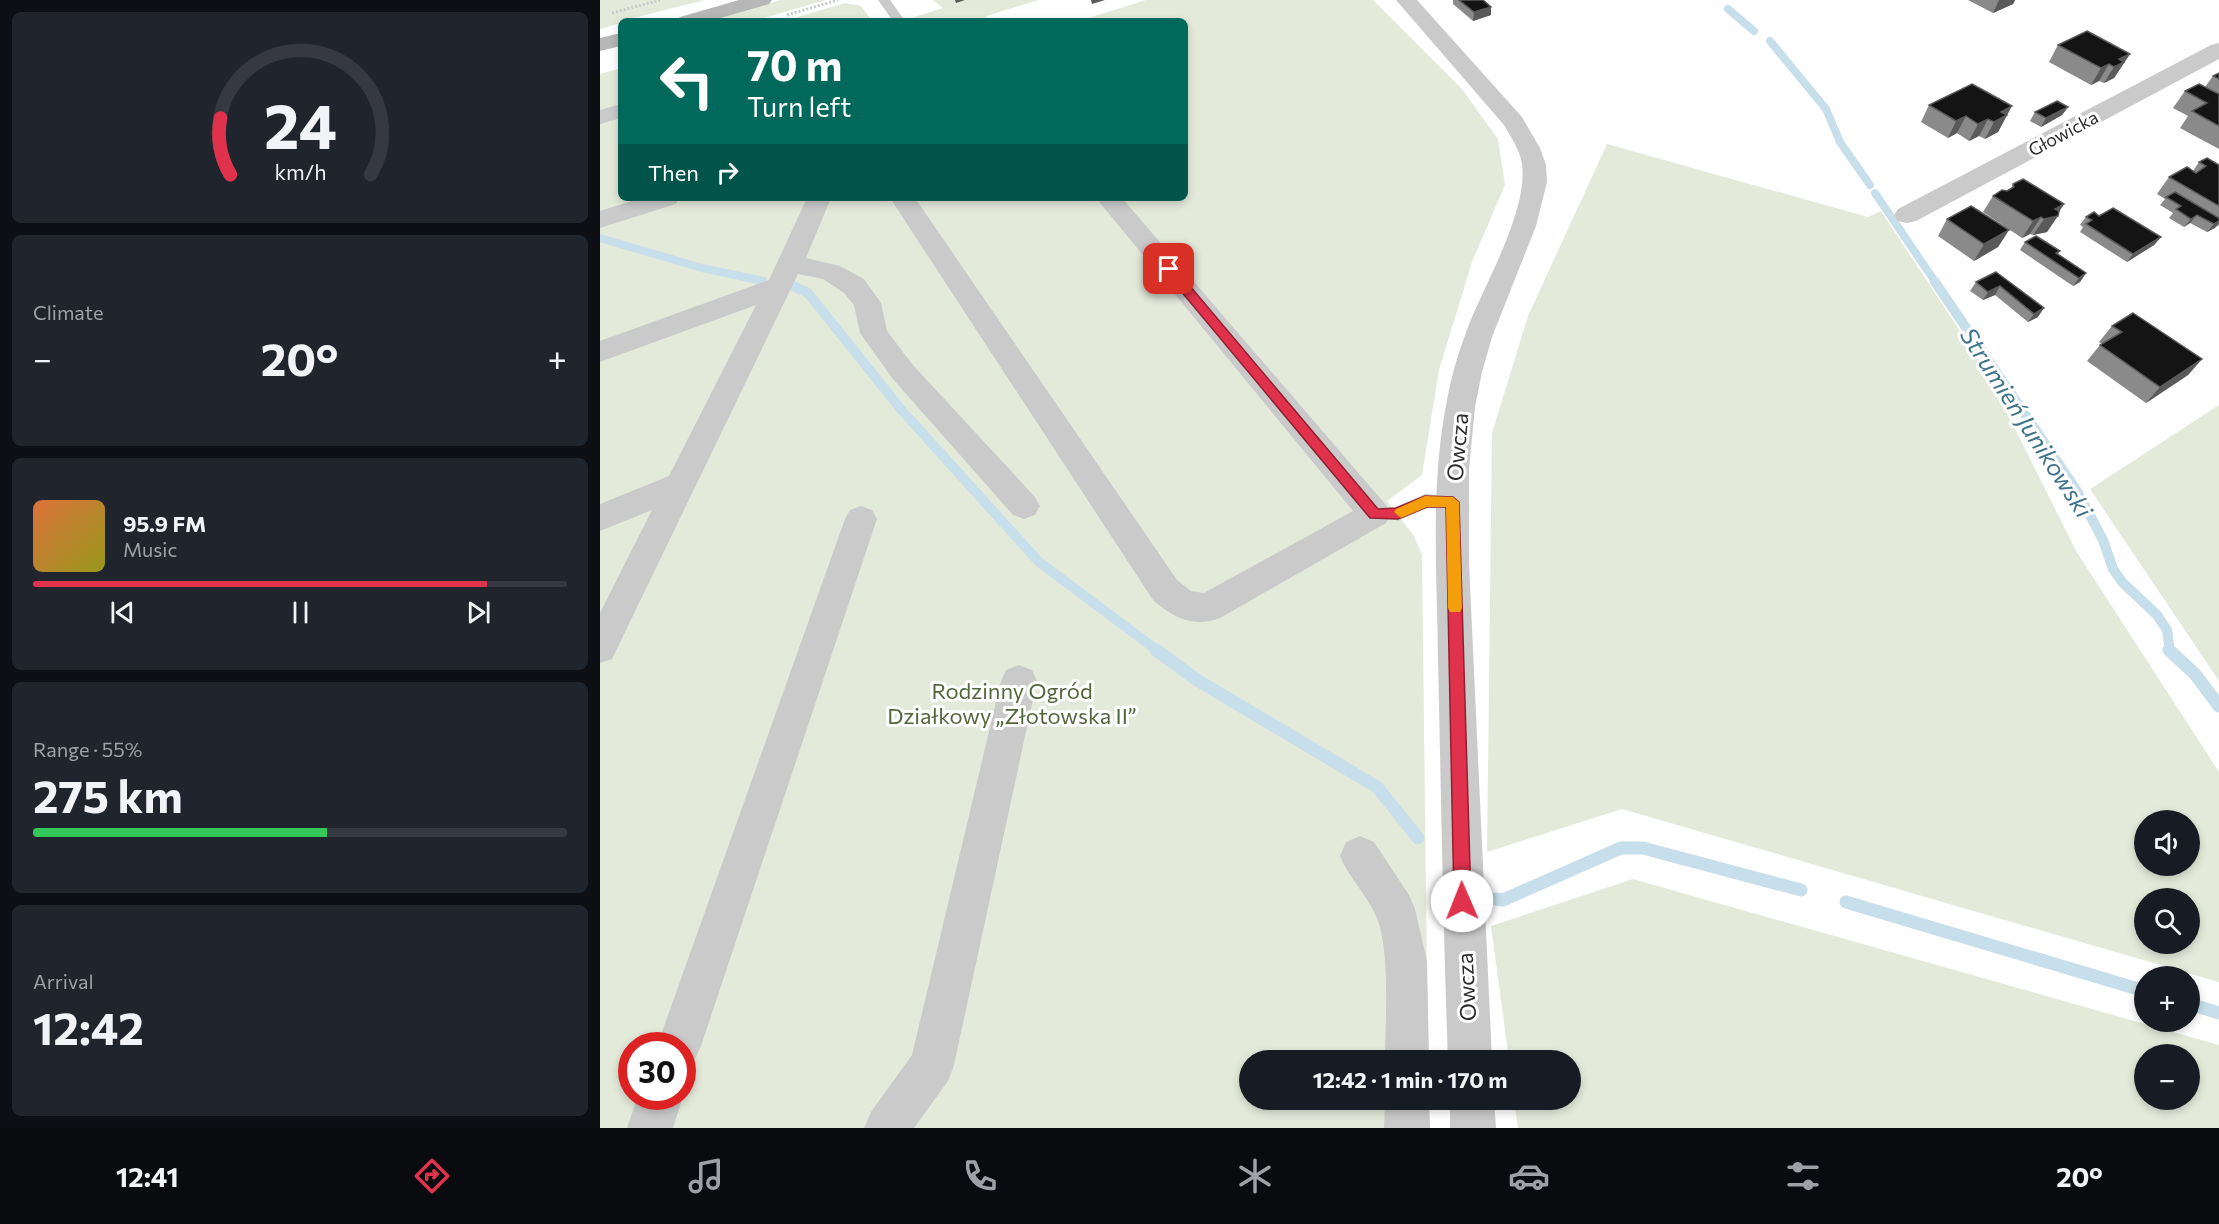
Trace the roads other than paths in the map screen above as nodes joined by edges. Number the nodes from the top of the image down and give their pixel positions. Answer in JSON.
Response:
{"nodes":[{"id":1,"x":762,"y":0,"type":"edge"},
{"id":2,"x":884,"y":0,"type":"edge"},
{"id":3,"x":1406,"y":0,"type":"edge"},
{"id":4,"x":698,"y":18,"type":"edge"},
{"id":5,"x":897,"y":18,"type":"edge"},
{"id":6,"x":618,"y":40,"type":"edge"},
{"id":7,"x":600,"y":45,"type":"edge"},
{"id":8,"x":2219,"y":50,"type":"edge"},
{"id":9,"x":618,"y":112,"type":"edge"},
{"id":10,"x":600,"y":117,"type":"edge"},
{"id":11,"x":658,"y":201,"type":"edge"},
{"id":12,"x":818,"y":201,"type":"edge"},
{"id":13,"x":904,"y":201,"type":"edge"},
{"id":14,"x":1111,"y":201,"type":"edge"},
{"id":15,"x":1907,"y":215,"type":"dead end"},
{"id":16,"x":600,"y":220,"type":"edge"},
{"id":17,"x":783,"y":276,"type":"junction"},
{"id":18,"x":600,"y":352,"type":"edge"},
{"id":19,"x":679,"y":485,"type":"junction"},
{"id":20,"x":1453,"y":502,"type":"junction"},
{"id":21,"x":1024,"y":506,"type":"dead end"},
{"id":22,"x":1386,"y":514,"type":"junction"},
{"id":23,"x":600,"y":518,"type":"edge"},
{"id":24,"x":861,"y":519,"type":"dead end"},
{"id":25,"x":600,"y":648,"type":"edge"},
{"id":26,"x":1019,"y":681,"type":"dead end"},
{"id":27,"x":1360,"y":856,"type":"dead end"},
{"id":28,"x":684,"y":1032,"type":"edge"},
{"id":29,"x":1407,"y":1050,"type":"edge"},
{"id":30,"x":1469,"y":1050,"type":"edge"},
{"id":31,"x":656,"y":1110,"type":"edge"},
{"id":32,"x":1407,"y":1110,"type":"edge"},
{"id":33,"x":1472,"y":1110,"type":"edge"},
{"id":34,"x":650,"y":1128,"type":"edge"},
{"id":35,"x":886,"y":1128,"type":"edge"},
{"id":36,"x":1407,"y":1128,"type":"edge"},
{"id":37,"x":1473,"y":1128,"type":"edge"}],
"edges":[{"from":1,"to":4,"type":"street"},
{"from":2,"to":5,"type":"lane"},
{"from":3,"to":20,"type":"street","name":"Owcza"},
{"from":6,"to":7,"type":"street"},
{"from":8,"to":15,"type":"street","name":"Głowicka"},
{"from":9,"to":10,"type":"street"},
{"from":11,"to":16,"type":"street"},
{"from":12,"to":17,"type":"street"},
{"from":13,"to":22,"type":"street"},
{"from":14,"to":22,"type":"street"},
{"from":17,"to":18,"type":"street"},
{"from":17,"to":19,"type":"street"},
{"from":17,"to":21,"type":"street"},
{"from":19,"to":23,"type":"street"},
{"from":19,"to":25,"type":"street"},
{"from":20,"to":22,"type":"lane"},
{"from":20,"to":30,"type":"street","name":"Owcza"},
{"from":24,"to":28,"type":"street"},
{"from":26,"to":35,"type":"street"},
{"from":27,"to":29,"type":"street"},
{"from":31,"to":34,"type":"street"},
{"from":32,"to":36,"type":"street"},
{"from":33,"to":37,"type":"street"}]}
